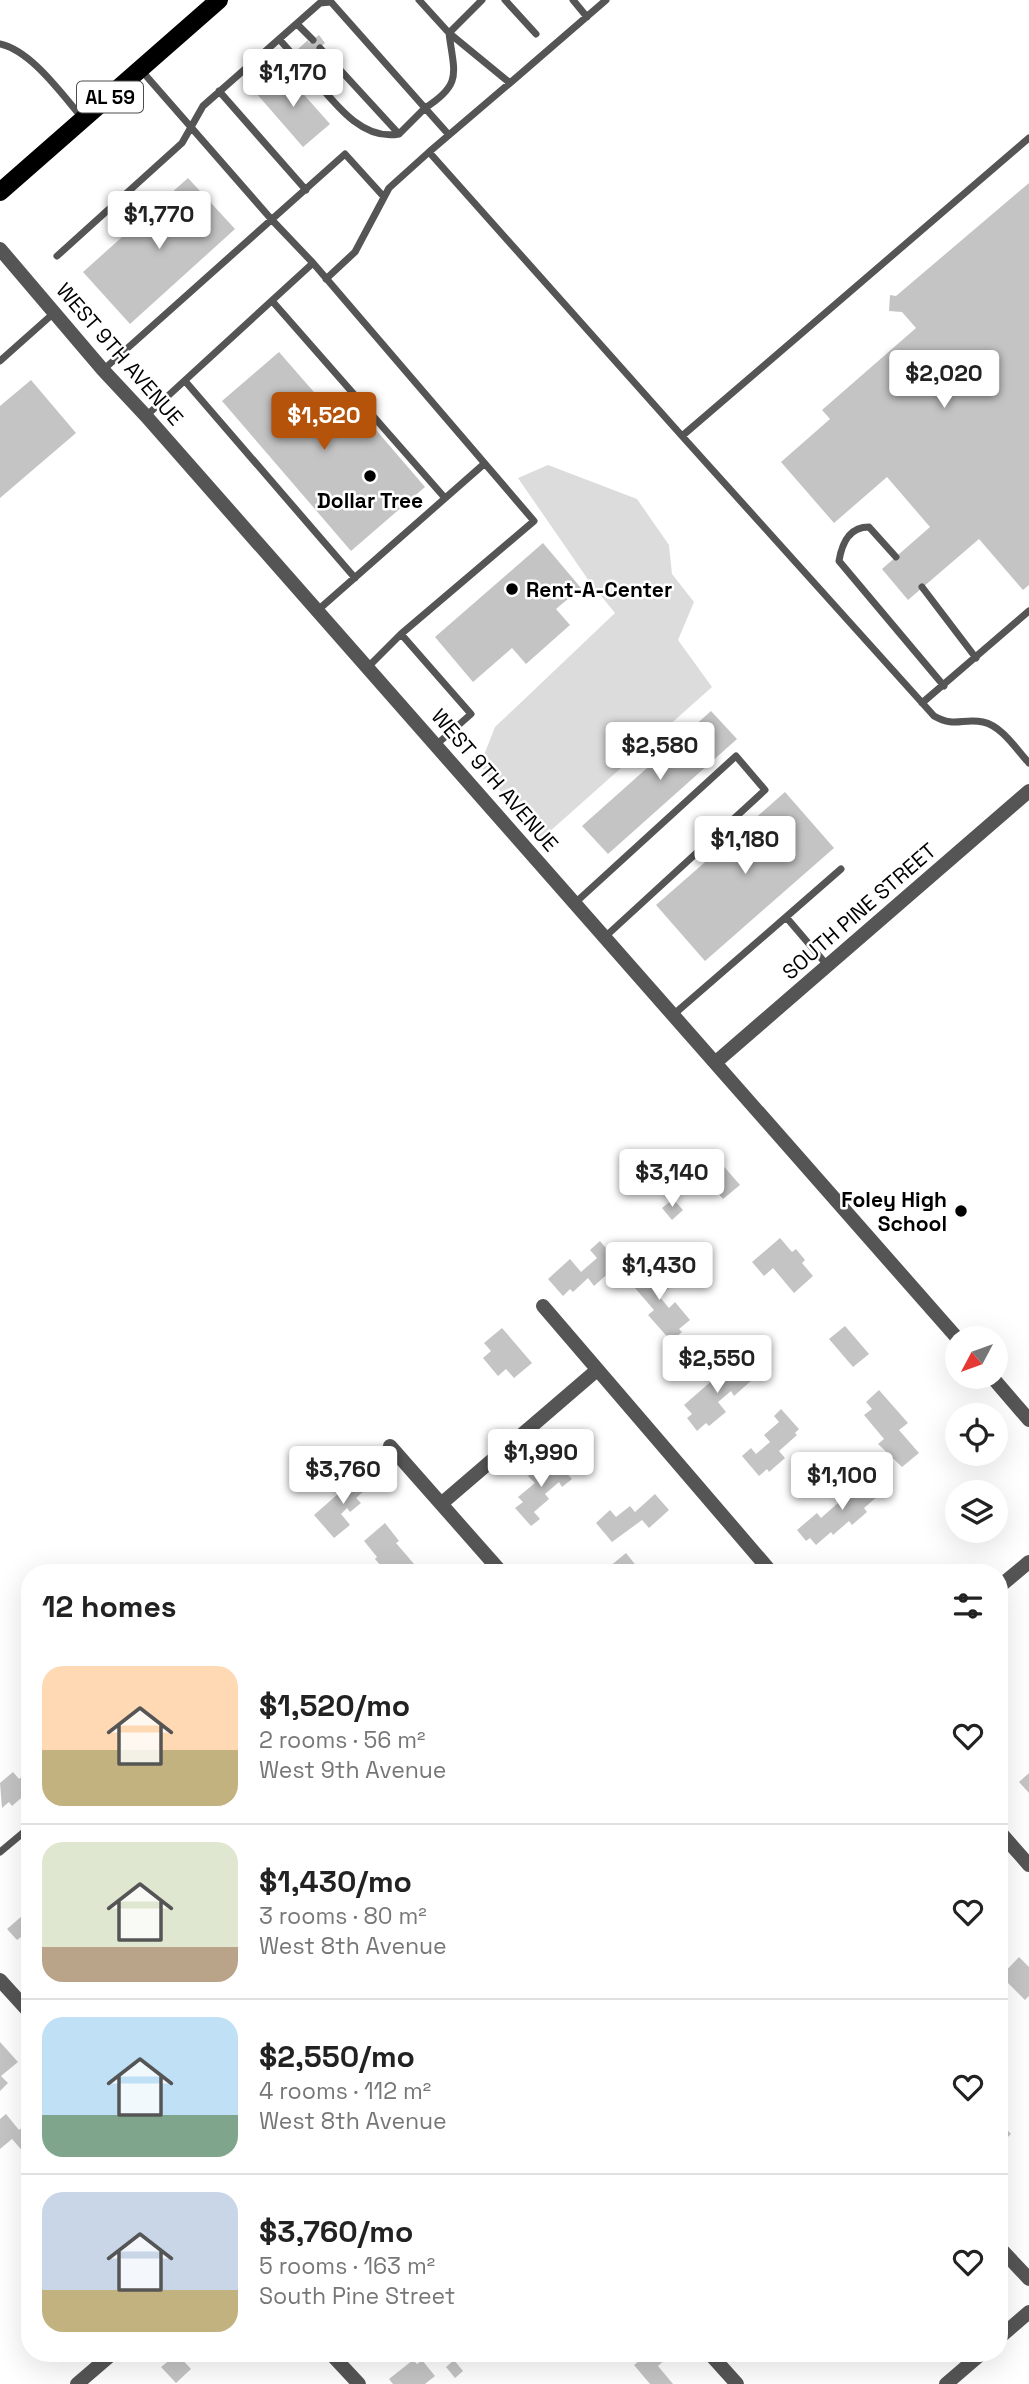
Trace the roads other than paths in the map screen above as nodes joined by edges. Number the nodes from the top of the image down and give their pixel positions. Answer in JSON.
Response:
{"nodes":[{"id":1,"x":219,"y":0,"type":"edge"},
{"id":2,"x":419,"y":0,"type":"edge"},
{"id":3,"x":482,"y":0,"type":"edge"},
{"id":4,"x":506,"y":0,"type":"edge"},
{"id":5,"x":573,"y":0,"type":"edge"},
{"id":6,"x":606,"y":0,"type":"edge"},
{"id":7,"x":587,"y":17,"type":"junction"},
{"id":8,"x":297,"y":24,"type":"junction"},
{"id":9,"x":449,"y":33,"type":"junction"},
{"id":10,"x":536,"y":34,"type":"dead end"},
{"id":11,"x":279,"y":39,"type":"junction"},
{"id":12,"x":313,"y":40,"type":"dead end"},
{"id":13,"x":0,"y":44,"type":"edge"},
{"id":14,"x":320,"y":48,"type":"dead end"},
{"id":15,"x":295,"y":57,"type":"dead end"},
{"id":16,"x":302,"y":65,"type":"dead end"},
{"id":17,"x":140,"y":69,"type":"junction"},
{"id":18,"x":510,"y":83,"type":"junction"},
{"id":19,"x":219,"y":92,"type":"junction"},
{"id":20,"x":425,"y":108,"type":"junction"},
{"id":21,"x":85,"y":120,"type":"junction"},
{"id":22,"x":191,"y":125,"type":"junction"},
{"id":23,"x":399,"y":134,"type":"junction"},
{"id":24,"x":449,"y":135,"type":"junction"},
{"id":25,"x":1029,"y":138,"type":"edge"},
{"id":26,"x":429,"y":152,"type":"junction"},
{"id":27,"x":306,"y":190,"type":"junction"},
{"id":28,"x":0,"y":192,"type":"edge"},
{"id":29,"x":384,"y":197,"type":"junction"},
{"id":30,"x":272,"y":220,"type":"junction"},
{"id":31,"x":0,"y":249,"type":"edge"},
{"id":32,"x":57,"y":256,"type":"dead end"},
{"id":33,"x":313,"y":263,"type":"junction"},
{"id":34,"x":326,"y":279,"type":"junction"},
{"id":35,"x":273,"y":302,"type":"junction"},
{"id":36,"x":55,"y":312,"type":"junction"},
{"id":37,"x":0,"y":361,"type":"edge"},
{"id":38,"x":103,"y":370,"type":"junction"},
{"id":39,"x":185,"y":381,"type":"junction"},
{"id":40,"x":146,"y":415,"type":"junction"},
{"id":41,"x":682,"y":436,"type":"junction"},
{"id":42,"x":484,"y":464,"type":"junction"},
{"id":43,"x":445,"y":498,"type":"junction"},
{"id":44,"x":896,"y":557,"type":"dead end"},
{"id":45,"x":355,"y":578,"type":"junction"},
{"id":46,"x":922,"y":587,"type":"dead end"},
{"id":47,"x":318,"y":610,"type":"junction"},
{"id":48,"x":1029,"y":611,"type":"edge"},
{"id":49,"x":401,"y":634,"type":"junction"},
{"id":50,"x":976,"y":658,"type":"junction"},
{"id":51,"x":368,"y":667,"type":"junction"},
{"id":52,"x":944,"y":686,"type":"junction"},
{"id":53,"x":922,"y":703,"type":"junction"},
{"id":54,"x":436,"y":746,"type":"junction"},
{"id":55,"x":1029,"y":763,"type":"edge"},
{"id":56,"x":1029,"y":791,"type":"edge"},
{"id":57,"x":841,"y":869,"type":"dead end"},
{"id":58,"x":575,"y":902,"type":"junction"},
{"id":59,"x":786,"y":917,"type":"junction"},
{"id":60,"x":606,"y":936,"type":"junction"},
{"id":61,"x":827,"y":965,"type":"junction"},
{"id":62,"x":673,"y":1015,"type":"junction"},
{"id":63,"x":716,"y":1062,"type":"junction"},
{"id":64,"x":543,"y":1306,"type":"dead end"},
{"id":65,"x":947,"y":1326,"type":"edge"},
{"id":66,"x":597,"y":1370,"type":"junction"},
{"id":67,"x":1003,"y":1390,"type":"edge"},
{"id":68,"x":1029,"y":1420,"type":"edge"},
{"id":69,"x":390,"y":1446,"type":"dead end"},
{"id":70,"x":441,"y":1504,"type":"junction"},
{"id":71,"x":1029,"y":1562,"type":"edge"},
{"id":72,"x":494,"y":1564,"type":"edge"},
{"id":73,"x":764,"y":1564,"type":"edge"},
{"id":74,"x":1008,"y":1580,"type":"edge"},
{"id":75,"x":21,"y":1834,"type":"edge"},
{"id":76,"x":1008,"y":1841,"type":"edge"},
{"id":77,"x":0,"y":1852,"type":"edge"},
{"id":78,"x":1029,"y":1865,"type":"edge"},
{"id":79,"x":0,"y":1980,"type":"edge"},
{"id":80,"x":21,"y":2003,"type":"edge"},
{"id":81,"x":1008,"y":2257,"type":"edge"},
{"id":82,"x":1029,"y":2279,"type":"edge"},
{"id":83,"x":1029,"y":2312,"type":"edge"},
{"id":84,"x":1008,"y":2330,"type":"edge"},
{"id":85,"x":103,"y":2362,"type":"edge"},
{"id":86,"x":338,"y":2362,"type":"edge"},
{"id":87,"x":717,"y":2362,"type":"edge"},
{"id":88,"x":972,"y":2362,"type":"edge"},
{"id":89,"x":78,"y":2384,"type":"edge"},
{"id":90,"x":359,"y":2384,"type":"edge"},
{"id":91,"x":737,"y":2384,"type":"edge"},
{"id":92,"x":946,"y":2384,"type":"edge"}],
"edges":[{"from":1,"to":17,"type":"main road","number":"AL 59"},
{"from":2,"to":9,"type":"lane"},
{"from":3,"to":9,"type":"lane"},
{"from":4,"to":10,"type":"lane"},
{"from":5,"to":7,"type":"lane"},
{"from":6,"to":7,"type":"lane"},
{"from":7,"to":18,"type":"lane"},
{"from":8,"to":11,"type":"lane"},
{"from":8,"to":12,"type":"lane"},
{"from":8,"to":20,"type":"lane"},
{"from":9,"to":18,"type":"lane"},
{"from":9,"to":20,"type":"lane"},
{"from":11,"to":15,"type":"lane"},
{"from":11,"to":19,"type":"lane"},
{"from":13,"to":21,"type":"lane"},
{"from":14,"to":23,"type":"lane"},
{"from":16,"to":23,"type":"lane"},
{"from":17,"to":21,"type":"main road","number":"AL 59"},
{"from":17,"to":22,"type":"lane"},
{"from":18,"to":24,"type":"lane"},
{"from":19,"to":22,"type":"lane"},
{"from":19,"to":27,"type":"lane"},
{"from":20,"to":23,"type":"lane"},
{"from":20,"to":24,"type":"lane"},
{"from":21,"to":28,"type":"main road","number":"AL 59"},
{"from":22,"to":30,"type":"lane"},
{"from":22,"to":32,"type":"lane"},
{"from":24,"to":26,"type":"lane"},
{"from":25,"to":41,"type":"lane"},
{"from":26,"to":29,"type":"lane"},
{"from":26,"to":41,"type":"lane"},
{"from":27,"to":29,"type":"lane"},
{"from":27,"to":30,"type":"lane"},
{"from":29,"to":34,"type":"lane"},
{"from":30,"to":33,"type":"lane"},
{"from":30,"to":38,"type":"lane"},
{"from":31,"to":36,"type":"street","name":"WEST 9TH AVENUE"},
{"from":33,"to":34,"type":"lane"},
{"from":33,"to":35,"type":"lane"},
{"from":34,"to":42,"type":"lane"},
{"from":35,"to":39,"type":"lane"},
{"from":35,"to":43,"type":"lane"},
{"from":36,"to":37,"type":"lane"},
{"from":36,"to":38,"type":"street","name":"WEST 9TH AVENUE"},
{"from":38,"to":40,"type":"street","name":"WEST 9TH AVENUE"},
{"from":39,"to":40,"type":"lane"},
{"from":39,"to":45,"type":"lane"},
{"from":40,"to":47,"type":"street","name":"WEST 9TH AVENUE"},
{"from":41,"to":53,"type":"lane"},
{"from":42,"to":43,"type":"lane"},
{"from":42,"to":49,"type":"lane"},
{"from":43,"to":45,"type":"lane"},
{"from":44,"to":52,"type":"lane"},
{"from":45,"to":47,"type":"lane"},
{"from":46,"to":50,"type":"lane"},
{"from":47,"to":51,"type":"street","name":"WEST 9TH AVENUE"},
{"from":48,"to":50,"type":"lane"},
{"from":49,"to":51,"type":"lane"},
{"from":49,"to":54,"type":"lane"},
{"from":50,"to":52,"type":"lane"},
{"from":51,"to":54,"type":"street","name":"WEST 9TH AVENUE"},
{"from":52,"to":53,"type":"lane"},
{"from":53,"to":55,"type":"lane"},
{"from":54,"to":58,"type":"street","name":"WEST 9TH AVENUE"},
{"from":56,"to":61,"type":"street","name":"SOUTH PINE STREET"},
{"from":57,"to":59,"type":"lane"},
{"from":58,"to":60,"type":"street","name":"WEST 9TH AVENUE"},
{"from":58,"to":60,"type":"lane"},
{"from":59,"to":61,"type":"lane"},
{"from":59,"to":62,"type":"lane"},
{"from":60,"to":62,"type":"street","name":"WEST 9TH AVENUE"},
{"from":61,"to":63,"type":"street","name":"SOUTH PINE STREET"},
{"from":62,"to":63,"type":"street","name":"WEST 9TH AVENUE"},
{"from":63,"to":65,"type":"street","name":"WEST 9TH AVENUE"},
{"from":64,"to":66,"type":"street"},
{"from":66,"to":70,"type":"street"},
{"from":66,"to":73,"type":"street"},
{"from":67,"to":68,"type":"street"},
{"from":69,"to":70,"type":"street"},
{"from":70,"to":72,"type":"street"},
{"from":71,"to":74,"type":"street"},
{"from":75,"to":77,"type":"lane"},
{"from":76,"to":78,"type":"street"},
{"from":79,"to":80,"type":"street"},
{"from":81,"to":82,"type":"street"},
{"from":83,"to":84,"type":"street"},
{"from":85,"to":89,"type":"street"},
{"from":86,"to":90,"type":"street"},
{"from":87,"to":91,"type":"street"},
{"from":88,"to":92,"type":"street"}]}
